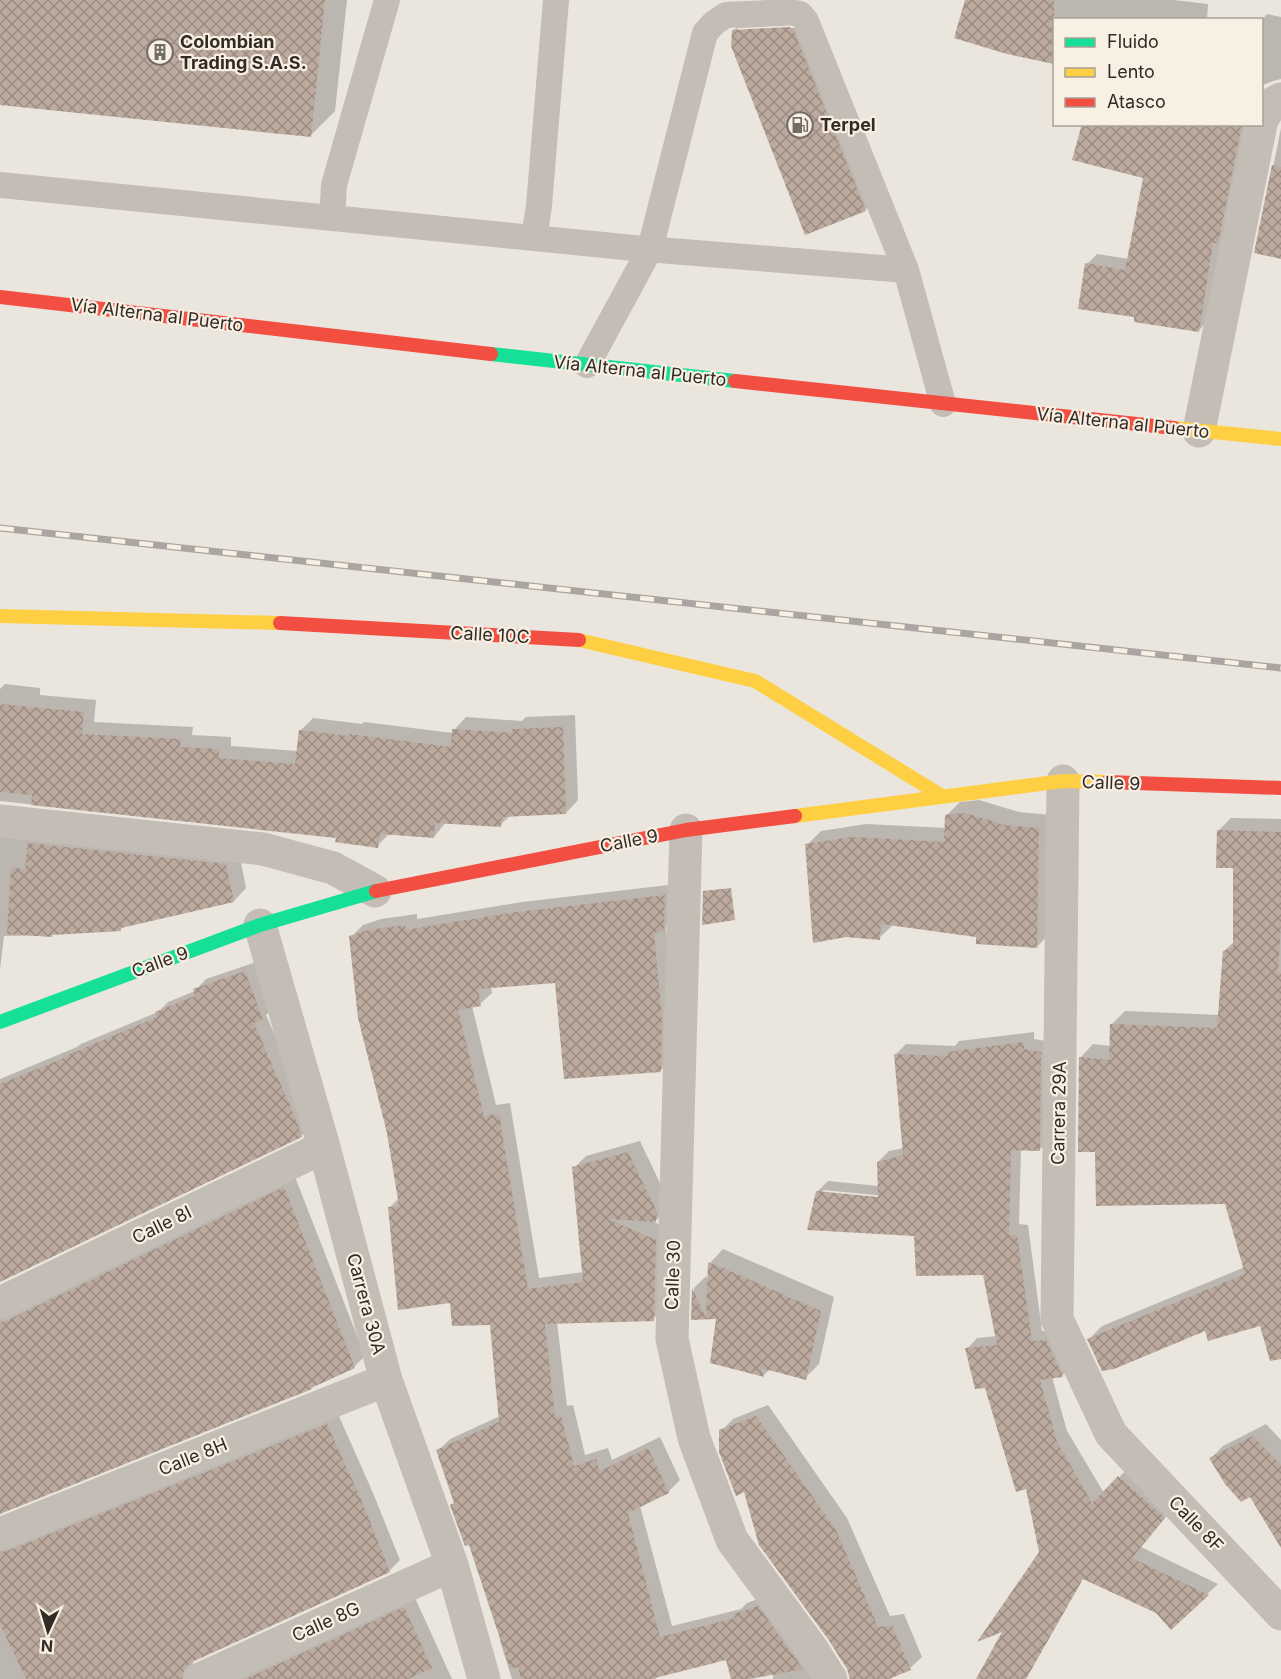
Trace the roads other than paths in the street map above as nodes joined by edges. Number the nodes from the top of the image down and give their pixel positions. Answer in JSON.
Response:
{"nodes":[{"id":1,"x":387,"y":0,"type":"edge"},
{"id":2,"x":556,"y":0,"type":"edge"},
{"id":3,"x":1281,"y":99,"type":"edge"},
{"id":4,"x":1263,"y":118,"type":"edge"},
{"id":5,"x":1260,"y":126,"type":"edge"},
{"id":6,"x":0,"y":185,"type":"edge"},
{"id":7,"x":332,"y":218,"type":"junction"},
{"id":8,"x":534,"y":238,"type":"junction"},
{"id":9,"x":650,"y":249,"type":"junction"},
{"id":10,"x":906,"y":270,"type":"junction"},
{"id":11,"x":0,"y":297,"type":"edge"},
{"id":12,"x":587,"y":365,"type":"junction"},
{"id":13,"x":943,"y":404,"type":"junction"},
{"id":14,"x":1199,"y":430,"type":"junction"},
{"id":15,"x":1281,"y":439,"type":"edge"},
{"id":16,"x":0,"y":616,"type":"edge"},
{"id":17,"x":1063,"y":781,"type":"junction"},
{"id":18,"x":1281,"y":788,"type":"edge"},
{"id":19,"x":942,"y":796,"type":"junction"},
{"id":20,"x":0,"y":822,"type":"edge"},
{"id":21,"x":686,"y":830,"type":"junction"},
{"id":22,"x":375,"y":891,"type":"junction"},
{"id":23,"x":260,"y":925,"type":"junction"},
{"id":24,"x":0,"y":1022,"type":"edge"},
{"id":25,"x":324,"y":1147,"type":"junction"},
{"id":26,"x":0,"y":1303,"type":"edge"},
{"id":27,"x":386,"y":1380,"type":"junction"},
{"id":28,"x":1111,"y":1434,"type":"joint"},
{"id":29,"x":0,"y":1534,"type":"edge"},
{"id":30,"x":452,"y":1565,"type":"junction"},
{"id":31,"x":1276,"y":1600,"type":"edge"},
{"id":32,"x":200,"y":1679,"type":"edge"},
{"id":33,"x":484,"y":1679,"type":"edge"},
{"id":34,"x":831,"y":1679,"type":"edge"}],
"edges":[{"from":1,"to":7,"type":"lane"},
{"from":2,"to":8,"type":"lane"},
{"from":3,"to":4,"type":"street"},
{"from":5,"to":14,"type":"street"},
{"from":6,"to":7,"type":"lane"},
{"from":7,"to":8,"type":"lane"},
{"from":8,"to":9,"type":"lane"},
{"from":9,"to":10,"type":"lane"},
{"from":9,"to":10,"type":"lane"},
{"from":9,"to":12,"type":"lane"},
{"from":10,"to":13,"type":"lane"},
{"from":11,"to":12,"type":"street","name":"Vía Alterna al Puerto"},
{"from":12,"to":13,"type":"street","name":"Vía Alterna al Puerto"},
{"from":13,"to":14,"type":"street","name":"Vía Alterna al Puerto"},
{"from":14,"to":15,"type":"street","name":"Vía Alterna al Puerto"},
{"from":16,"to":19,"type":"street","name":"Calle 10C"},
{"from":17,"to":18,"type":"street","name":"Calle 9"},
{"from":17,"to":19,"type":"street","name":"Calle 9"},
{"from":17,"to":28,"type":"street","name":"Carrera 29A"},
{"from":19,"to":21,"type":"street","name":"Calle 9"},
{"from":20,"to":22,"type":"street"},
{"from":21,"to":22,"type":"street","name":"Calle 9"},
{"from":21,"to":34,"type":"street","name":"Calle 30"},
{"from":22,"to":23,"type":"street","name":"Calle 9"},
{"from":23,"to":24,"type":"street","name":"Calle 9"},
{"from":23,"to":25,"type":"street","name":"Carrera 30A"},
{"from":25,"to":26,"type":"street","name":"Calle 8I"},
{"from":25,"to":27,"type":"street","name":"Carrera 30A"},
{"from":27,"to":29,"type":"street","name":"Calle 8H"},
{"from":27,"to":30,"type":"street","name":"Carrera 30A"},
{"from":28,"to":31,"type":"street","name":"Calle 8F"},
{"from":30,"to":32,"type":"street","name":"Calle 8G"},
{"from":30,"to":33,"type":"street","name":"Carrera 30A"}]}
